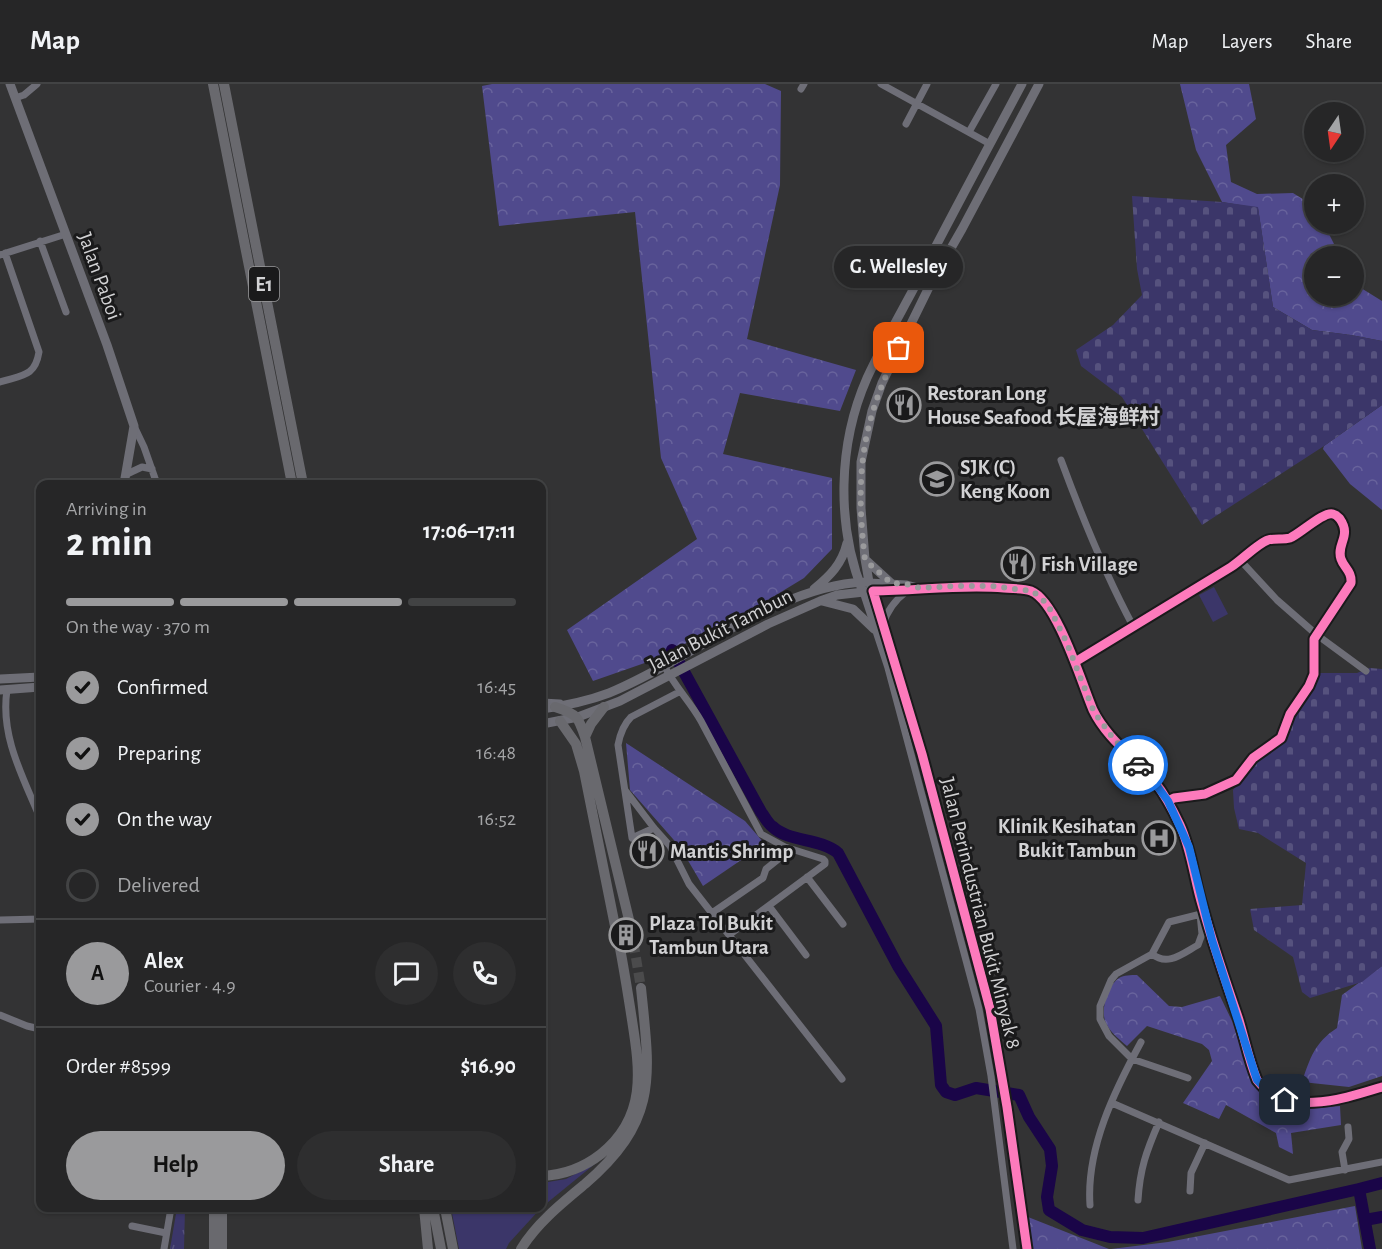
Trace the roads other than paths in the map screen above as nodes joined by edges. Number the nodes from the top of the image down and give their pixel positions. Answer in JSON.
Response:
{"nodes":[{"id":1,"x":10,"y":84,"type":"edge"},
{"id":2,"x":37,"y":84,"type":"edge"},
{"id":3,"x":213,"y":84,"type":"edge"},
{"id":4,"x":224,"y":84,"type":"edge"},
{"id":5,"x":881,"y":84,"type":"edge"},
{"id":6,"x":927,"y":84,"type":"edge"},
{"id":7,"x":996,"y":84,"type":"edge"},
{"id":8,"x":1022,"y":84,"type":"edge"},
{"id":9,"x":1039,"y":84,"type":"edge"},
{"id":10,"x":15,"y":98,"type":"junction"},
{"id":11,"x":917,"y":103,"type":"junction"},
{"id":12,"x":906,"y":124,"type":"dead end"},
{"id":13,"x":969,"y":132,"type":"junction"},
{"id":14,"x":990,"y":144,"type":"junction"},
{"id":15,"x":66,"y":234,"type":"junction"},
{"id":16,"x":40,"y":241,"type":"junction"},
{"id":17,"x":2,"y":254,"type":"edge"},
{"id":18,"x":66,"y":312,"type":"dead end"},
{"id":19,"x":0,"y":382,"type":"edge"},
{"id":20,"x":134,"y":426,"type":"junction"},
{"id":21,"x":1061,"y":460,"type":"dead end"},
{"id":22,"x":153,"y":469,"type":"junction"},
{"id":23,"x":127,"y":474,"type":"junction"},
{"id":24,"x":125,"y":480,"type":"edge"},
{"id":25,"x":156,"y":480,"type":"edge"},
{"id":26,"x":291,"y":480,"type":"edge"},
{"id":27,"x":302,"y":480,"type":"edge"},
{"id":28,"x":848,"y":537,"type":"junction"},
{"id":29,"x":865,"y":560,"type":"junction"},
{"id":30,"x":1241,"y":561,"type":"junction"},
{"id":31,"x":891,"y":583,"type":"junction"},
{"id":32,"x":871,"y":586,"type":"junction"},
{"id":33,"x":861,"y":587,"type":"junction"},
{"id":34,"x":920,"y":588,"type":"junction"},
{"id":35,"x":907,"y":591,"type":"junction"},
{"id":36,"x":810,"y":593,"type":"junction"},
{"id":37,"x":820,"y":601,"type":"junction"},
{"id":38,"x":1133,"y":626,"type":"junction"},
{"id":39,"x":878,"y":627,"type":"junction"},
{"id":40,"x":1317,"y":635,"type":"junction"},
{"id":41,"x":1075,"y":662,"type":"junction"},
{"id":42,"x":667,"y":664,"type":"junction"},
{"id":43,"x":1366,"y":671,"type":"dead end"},
{"id":44,"x":672,"y":674,"type":"junction"},
{"id":45,"x":36,"y":677,"type":"edge"},
{"id":46,"x":0,"y":679,"type":"edge"},
{"id":47,"x":36,"y":687,"type":"edge"},
{"id":48,"x":3,"y":690,"type":"edge"},
{"id":49,"x":679,"y":692,"type":"junction"},
{"id":50,"x":546,"y":702,"type":"edge"},
{"id":51,"x":568,"y":703,"type":"junction"},
{"id":52,"x":555,"y":707,"type":"junction"},
{"id":53,"x":604,"y":707,"type":"junction"},
{"id":54,"x":546,"y":708,"type":"edge"},
{"id":55,"x":2,"y":711,"type":"edge"},
{"id":56,"x":578,"y":717,"type":"junction"},
{"id":57,"x":560,"y":721,"type":"junction"},
{"id":58,"x":546,"y":723,"type":"edge"},
{"id":59,"x":585,"y":737,"type":"junction"},
{"id":60,"x":625,"y":790,"type":"junction"},
{"id":61,"x":1168,"y":801,"type":"junction"},
{"id":62,"x":36,"y":808,"type":"edge"},
{"id":63,"x":654,"y":828,"type":"junction"},
{"id":64,"x":791,"y":849,"type":"junction"},
{"id":65,"x":807,"y":877,"type":"junction"},
{"id":66,"x":769,"y":906,"type":"junction"},
{"id":67,"x":712,"y":913,"type":"junction"},
{"id":68,"x":1202,"y":914,"type":"junction"},
{"id":69,"x":36,"y":919,"type":"edge"},
{"id":70,"x":0,"y":920,"type":"edge"},
{"id":71,"x":843,"y":924,"type":"dead end"},
{"id":72,"x":632,"y":928,"type":"tunnel mouth"},
{"id":73,"x":616,"y":931,"type":"dead end"},
{"id":74,"x":729,"y":935,"type":"junction"},
{"id":75,"x":619,"y":943,"type":"dead end"},
{"id":76,"x":1152,"y":954,"type":"junction"},
{"id":77,"x":806,"y":955,"type":"dead end"},
{"id":78,"x":641,"y":988,"type":"tunnel mouth"},
{"id":79,"x":0,"y":1015,"type":"edge"},
{"id":80,"x":36,"y":1028,"type":"edge"},
{"id":81,"x":1141,"y":1042,"type":"dead end"},
{"id":82,"x":1132,"y":1059,"type":"junction"},
{"id":83,"x":1188,"y":1078,"type":"dead end"},
{"id":84,"x":842,"y":1080,"type":"dead end"},
{"id":85,"x":1382,"y":1087,"type":"edge"},
{"id":86,"x":1112,"y":1103,"type":"junction"},
{"id":87,"x":1159,"y":1122,"type":"junction"},
{"id":88,"x":1348,"y":1127,"type":"dead end"},
{"id":89,"x":1205,"y":1143,"type":"junction"},
{"id":90,"x":1382,"y":1162,"type":"edge"},
{"id":91,"x":1345,"y":1170,"type":"junction"},
{"id":92,"x":546,"y":1175,"type":"edge"},
{"id":93,"x":1190,"y":1191,"type":"dead end"},
{"id":94,"x":1138,"y":1200,"type":"dead end"},
{"id":95,"x":1090,"y":1205,"type":"dead end"},
{"id":96,"x":170,"y":1212,"type":"edge"},
{"id":97,"x":214,"y":1212,"type":"edge"},
{"id":98,"x":222,"y":1212,"type":"edge"},
{"id":99,"x":424,"y":1212,"type":"edge"},
{"id":100,"x":435,"y":1212,"type":"edge"},
{"id":101,"x":446,"y":1212,"type":"edge"},
{"id":102,"x":132,"y":1226,"type":"dead end"},
{"id":103,"x":166,"y":1233,"type":"junction"},
{"id":104,"x":164,"y":1249,"type":"edge"},
{"id":105,"x":214,"y":1249,"type":"edge"},
{"id":106,"x":222,"y":1249,"type":"edge"},
{"id":107,"x":428,"y":1249,"type":"edge"},
{"id":108,"x":441,"y":1249,"type":"edge"},
{"id":109,"x":453,"y":1249,"type":"edge"},
{"id":110,"x":521,"y":1249,"type":"edge"},
{"id":111,"x":1012,"y":1249,"type":"edge"},
{"id":112,"x":1026,"y":1249,"type":"edge"}],
"edges":[{"from":1,"to":10,"type":"main road","name":"Jalan Paboi"},
{"from":2,"to":10,"type":"street"},
{"from":3,"to":26,"type":"highway","number":"E1"},
{"from":4,"to":27,"type":"highway","number":"E1"},
{"from":5,"to":11,"type":"street"},
{"from":6,"to":11,"type":"street"},
{"from":7,"to":13,"type":"street"},
{"from":8,"to":14,"type":"main road"},
{"from":9,"to":29,"type":"main road"},
{"from":10,"to":15,"type":"main road","name":"Jalan Paboi"},
{"from":11,"to":12,"type":"street"},
{"from":11,"to":13,"type":"street"},
{"from":13,"to":14,"type":"street"},
{"from":14,"to":28,"type":"main road"},
{"from":15,"to":16,"type":"street"},
{"from":15,"to":20,"type":"main road","name":"Jalan Paboi"},
{"from":16,"to":17,"type":"street"},
{"from":16,"to":18,"type":"street"},
{"from":17,"to":19,"type":"street"},
{"from":20,"to":22,"type":"street"},
{"from":20,"to":23,"type":"main road","name":"Jalan Paboi"},
{"from":21,"to":38,"type":"street"},
{"from":22,"to":23,"type":"street"},
{"from":22,"to":25,"type":"street"},
{"from":23,"to":24,"type":"main road","name":"Jalan Paboi"},
{"from":28,"to":33,"type":"main road"},
{"from":28,"to":36,"type":"main road"},
{"from":29,"to":31,"type":"main road"},
{"from":29,"to":32,"type":"main road"},
{"from":30,"to":38,"type":"street"},
{"from":30,"to":40,"type":"street"},
{"from":30,"to":40,"type":"street"},
{"from":31,"to":32,"type":"street","name":"Jalan Bukit Tambun"},
{"from":31,"to":34,"type":"street","name":"Jalan Bukit Tambun"},
{"from":32,"to":33,"type":"main road","name":"Jalan Bukit Tambun"},
{"from":32,"to":35,"type":"street","name":"Jalan Bukit Tambun"},
{"from":32,"to":39,"type":"street","name":"Jalan Perindustrian Bukit Minyak 8"},
{"from":33,"to":36,"type":"main road","name":"Jalan Bukit Tambun"},
{"from":33,"to":37,"type":"main road","name":"Jalan Bukit Tambun"},
{"from":33,"to":39,"type":"street","name":"Jalan Perindustrian Bukit Minyak 8"},
{"from":34,"to":35,"type":"street","name":"Jalan Bukit Tambun"},
{"from":34,"to":41,"type":"street","name":"Jalan Bukit Tambun"},
{"from":35,"to":39,"type":"street"},
{"from":36,"to":42,"type":"main road","name":"Jalan Bukit Tambun"},
{"from":37,"to":39,"type":"main road"},
{"from":37,"to":44,"type":"main road","name":"Jalan Bukit Tambun"},
{"from":38,"to":41,"type":"street"},
{"from":39,"to":111,"type":"street","name":"Jalan Perindustrian Bukit Minyak 8"},
{"from":39,"to":112,"type":"street","name":"Jalan Perindustrian Bukit Minyak 8"},
{"from":40,"to":43,"type":"street"},
{"from":40,"to":61,"type":"street"},
{"from":41,"to":61,"type":"street","name":"Jalan Bukit Tambun"},
{"from":42,"to":44,"type":"street"},
{"from":42,"to":51,"type":"main road","name":"Jalan Bukit Tambun"},
{"from":44,"to":49,"type":"street"},
{"from":44,"to":53,"type":"main road","name":"Jalan Bukit Tambun"},
{"from":45,"to":46,"type":"main road"},
{"from":47,"to":48,"type":"main road"},
{"from":48,"to":55,"type":"street"},
{"from":49,"to":60,"type":"street"},
{"from":49,"to":64,"type":"street"},
{"from":50,"to":51,"type":"street"},
{"from":51,"to":52,"type":"main road","name":"Jalan Bukit Tambun"},
{"from":52,"to":54,"type":"main road","name":"Jalan Bukit Tambun"},
{"from":52,"to":56,"type":"highway"},
{"from":53,"to":56,"type":"main road","name":"Jalan Bukit Tambun"},
{"from":53,"to":59,"type":"highway"},
{"from":55,"to":62,"type":"street"},
{"from":56,"to":57,"type":"main road","name":"Jalan Bukit Tambun"},
{"from":56,"to":59,"type":"highway"},
{"from":57,"to":58,"type":"main road","name":"Jalan Bukit Tambun"},
{"from":57,"to":73,"type":"highway"},
{"from":59,"to":72,"type":"highway"},
{"from":60,"to":63,"type":"street"},
{"from":60,"to":63,"type":"street"},
{"from":61,"to":68,"type":"street","name":"Jalan Bukit Tambun"},
{"from":63,"to":67,"type":"street"},
{"from":64,"to":65,"type":"street"},
{"from":64,"to":67,"type":"street"},
{"from":65,"to":66,"type":"street"},
{"from":65,"to":71,"type":"street"},
{"from":66,"to":74,"type":"street"},
{"from":66,"to":77,"type":"street"},
{"from":67,"to":74,"type":"street"},
{"from":68,"to":76,"type":"street"},
{"from":68,"to":76,"type":"street"},
{"from":68,"to":85,"type":"street","name":"Jalan Bukit Tambun"},
{"from":69,"to":70,"type":"street"},
{"from":74,"to":84,"type":"street"},
{"from":75,"to":92,"type":"highway"},
{"from":76,"to":82,"type":"street"},
{"from":78,"to":110,"type":"highway"},
{"from":79,"to":80,"type":"street"},
{"from":81,"to":82,"type":"street"},
{"from":82,"to":83,"type":"street"},
{"from":82,"to":86,"type":"street"},
{"from":86,"to":87,"type":"street"},
{"from":86,"to":95,"type":"street"},
{"from":87,"to":89,"type":"street"},
{"from":87,"to":94,"type":"street"},
{"from":88,"to":91,"type":"street"},
{"from":89,"to":91,"type":"street"},
{"from":89,"to":93,"type":"street"},
{"from":90,"to":91,"type":"street"},
{"from":96,"to":103,"type":"street"},
{"from":97,"to":105,"type":"highway"},
{"from":98,"to":106,"type":"highway"},
{"from":99,"to":107,"type":"highway"},
{"from":100,"to":108,"type":"highway"},
{"from":101,"to":109,"type":"highway"},
{"from":102,"to":103,"type":"street"},
{"from":103,"to":104,"type":"street"}]}
